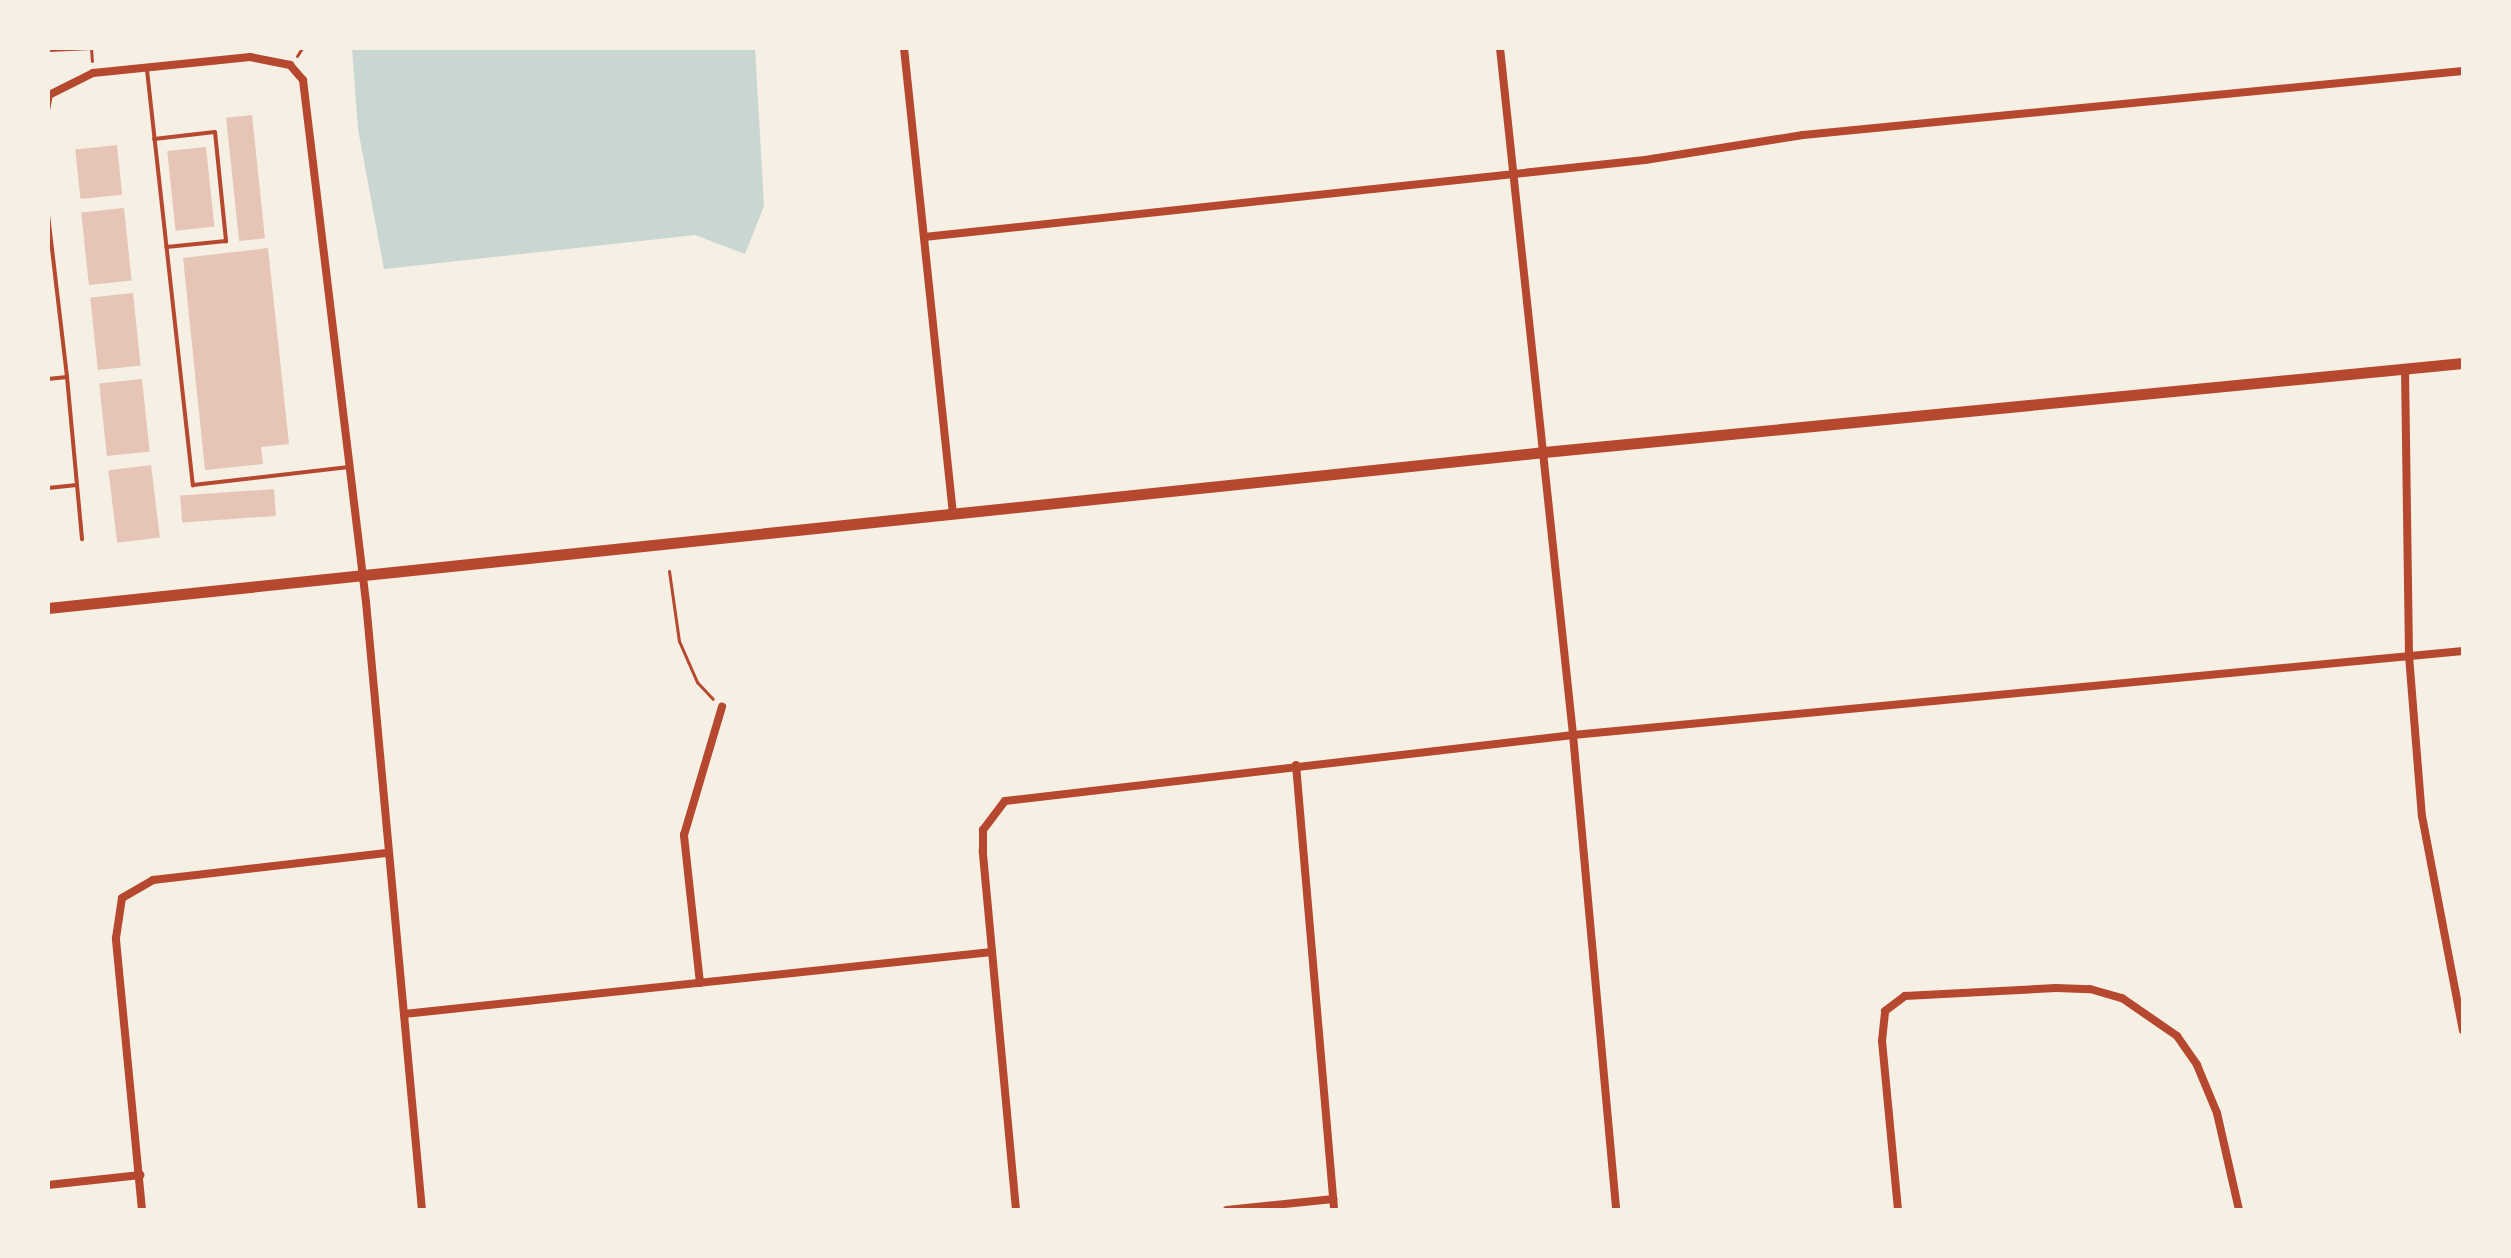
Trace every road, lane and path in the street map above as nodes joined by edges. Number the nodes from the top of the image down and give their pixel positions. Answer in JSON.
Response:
{"nodes":[{"id":1,"x":904,"y":48,"type":"edge"},
{"id":2,"x":1500,"y":48,"type":"edge"},
{"id":3,"x":48,"y":50,"type":"edge"},
{"id":4,"x":147,"y":68,"type":"junction"},
{"id":5,"x":2463,"y":71,"type":"edge"},
{"id":6,"x":93,"y":73,"type":"junction"},
{"id":7,"x":50,"y":95,"type":"edge"},
{"id":8,"x":48,"y":110,"type":"edge"},
{"id":9,"x":154,"y":139,"type":"junction"},
{"id":10,"x":1514,"y":174,"type":"junction"},
{"id":11,"x":48,"y":215,"type":"edge"},
{"id":12,"x":924,"y":237,"type":"junction"},
{"id":13,"x":166,"y":247,"type":"junction"},
{"id":14,"x":2463,"y":363,"type":"edge"},
{"id":15,"x":2405,"y":369,"type":"junction"},
{"id":16,"x":67,"y":377,"type":"junction"},
{"id":17,"x":48,"y":379,"type":"edge"},
{"id":18,"x":1544,"y":452,"type":"junction"},
{"id":19,"x":352,"y":467,"type":"junction"},
{"id":20,"x":77,"y":485,"type":"junction"},
{"id":21,"x":48,"y":488,"type":"edge"},
{"id":22,"x":953,"y":513,"type":"junction"},
{"id":23,"x":82,"y":539,"type":"dead end"},
{"id":24,"x":669,"y":571,"type":"dead end"},
{"id":25,"x":364,"y":575,"type":"junction"},
{"id":26,"x":48,"y":608,"type":"edge"},
{"id":27,"x":2463,"y":651,"type":"edge"},
{"id":28,"x":2409,"y":656,"type":"junction"},
{"id":29,"x":722,"y":707,"type":"joint"},
{"id":30,"x":1573,"y":735,"type":"junction"},
{"id":31,"x":1296,"y":765,"type":"junction"},
{"id":32,"x":388,"y":853,"type":"junction"},
{"id":33,"x":992,"y":952,"type":"junction"},
{"id":34,"x":700,"y":983,"type":"junction"},
{"id":35,"x":2459,"y":996,"type":"edge"},
{"id":36,"x":404,"y":1014,"type":"junction"},
{"id":37,"x":2463,"y":1030,"type":"edge"},
{"id":38,"x":140,"y":1175,"type":"junction"},
{"id":39,"x":48,"y":1185,"type":"edge"},
{"id":40,"x":1333,"y":1199,"type":"junction"},
{"id":41,"x":142,"y":1210,"type":"edge"},
{"id":42,"x":422,"y":1210,"type":"edge"},
{"id":43,"x":1016,"y":1210,"type":"edge"},
{"id":44,"x":1227,"y":1210,"type":"edge"},
{"id":45,"x":1334,"y":1210,"type":"edge"},
{"id":46,"x":1616,"y":1210,"type":"edge"},
{"id":47,"x":1898,"y":1210,"type":"edge"},
{"id":48,"x":2239,"y":1210,"type":"edge"}],
"edges":[{"from":1,"to":12,"type":"street"},
{"from":2,"to":10,"type":"street"},
{"from":3,"to":6,"type":"path"},
{"from":4,"to":6,"type":"street"},
{"from":4,"to":9,"type":"lane"},
{"from":4,"to":19,"type":"street"},
{"from":5,"to":10,"type":"street"},
{"from":6,"to":7,"type":"street"},
{"from":7,"to":8,"type":"lane"},
{"from":9,"to":13,"type":"lane"},
{"from":9,"to":13,"type":"lane"},
{"from":10,"to":12,"type":"street"},
{"from":10,"to":18,"type":"street"},
{"from":11,"to":16,"type":"lane"},
{"from":12,"to":22,"type":"street"},
{"from":13,"to":19,"type":"lane"},
{"from":14,"to":15,"type":"main road"},
{"from":15,"to":18,"type":"main road"},
{"from":15,"to":28,"type":"street"},
{"from":16,"to":17,"type":"lane"},
{"from":16,"to":20,"type":"lane"},
{"from":18,"to":22,"type":"main road"},
{"from":18,"to":30,"type":"street"},
{"from":19,"to":25,"type":"street"},
{"from":20,"to":21,"type":"lane"},
{"from":20,"to":23,"type":"lane"},
{"from":22,"to":25,"type":"main road"},
{"from":24,"to":29,"type":"path"},
{"from":25,"to":26,"type":"main road"},
{"from":25,"to":32,"type":"street"},
{"from":27,"to":28,"type":"street"},
{"from":28,"to":30,"type":"street"},
{"from":28,"to":35,"type":"street"},
{"from":29,"to":34,"type":"street"},
{"from":30,"to":31,"type":"street"},
{"from":30,"to":46,"type":"street"},
{"from":31,"to":33,"type":"street"},
{"from":31,"to":40,"type":"street"},
{"from":32,"to":36,"type":"street"},
{"from":32,"to":38,"type":"street"},
{"from":33,"to":34,"type":"street"},
{"from":33,"to":43,"type":"street"},
{"from":34,"to":36,"type":"street"},
{"from":35,"to":37,"type":"street"},
{"from":36,"to":42,"type":"street"},
{"from":38,"to":39,"type":"street"},
{"from":38,"to":41,"type":"street"},
{"from":40,"to":44,"type":"street"},
{"from":40,"to":45,"type":"street"},
{"from":47,"to":48,"type":"street"}]}
